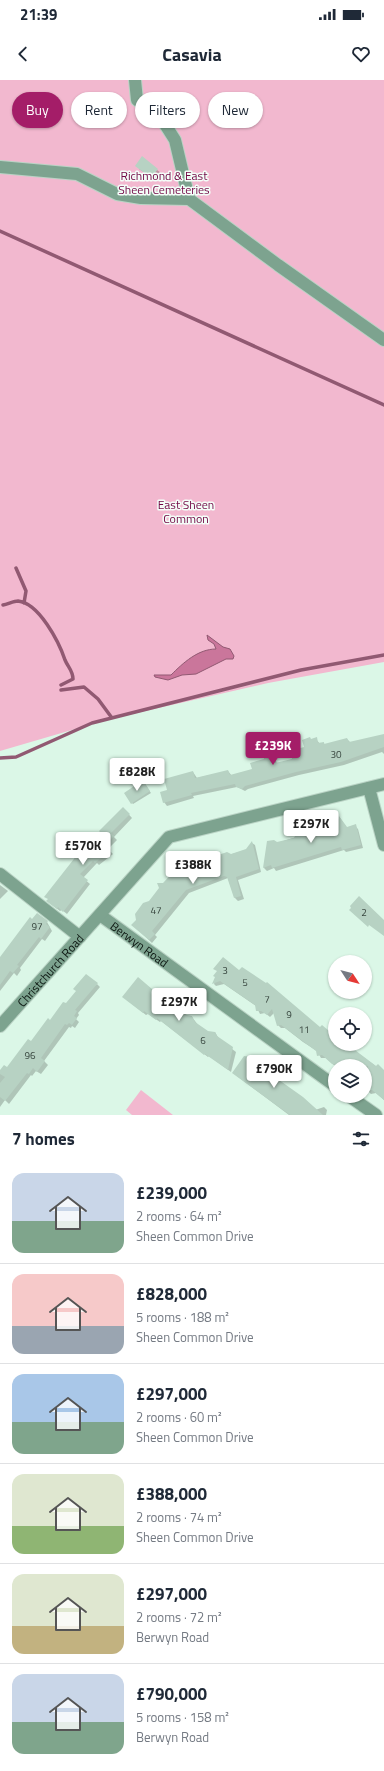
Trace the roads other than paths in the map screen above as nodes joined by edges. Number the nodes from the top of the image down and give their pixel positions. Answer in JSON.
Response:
{"nodes":[{"id":1,"x":135,"y":80,"type":"edge"},
{"id":2,"x":0,"y":167,"type":"edge"},
{"id":3,"x":189,"y":198,"type":"junction"},
{"id":4,"x":384,"y":340,"type":"edge"},
{"id":5,"x":384,"y":784,"type":"edge"},
{"id":6,"x":369,"y":788,"type":"junction"},
{"id":7,"x":384,"y":845,"type":"edge"},
{"id":8,"x":0,"y":874,"type":"edge"},
{"id":9,"x":100,"y":915,"type":"junction"},
{"id":10,"x":80,"y":937,"type":"junction"},
{"id":11,"x":0,"y":1026,"type":"edge"},
{"id":12,"x":328,"y":1081,"type":"edge"},
{"id":13,"x":359,"y":1103,"type":"edge"},
{"id":14,"x":376,"y":1115,"type":"edge"}],
"edges":[{"from":1,"to":3,"type":"street"},
{"from":2,"to":3,"type":"street"},
{"from":3,"to":4,"type":"street"},
{"from":5,"to":6,"type":"street","name":"Christchurch Road"},
{"from":6,"to":7,"type":"street"},
{"from":6,"to":9,"type":"street","name":"Christchurch Road"},
{"from":8,"to":10,"type":"street"},
{"from":9,"to":10,"type":"street","name":"Christchurch Road"},
{"from":9,"to":12,"type":"street","name":"Berwyn Road"},
{"from":10,"to":11,"type":"street","name":"Christchurch Road"},
{"from":13,"to":14,"type":"street"}]}
